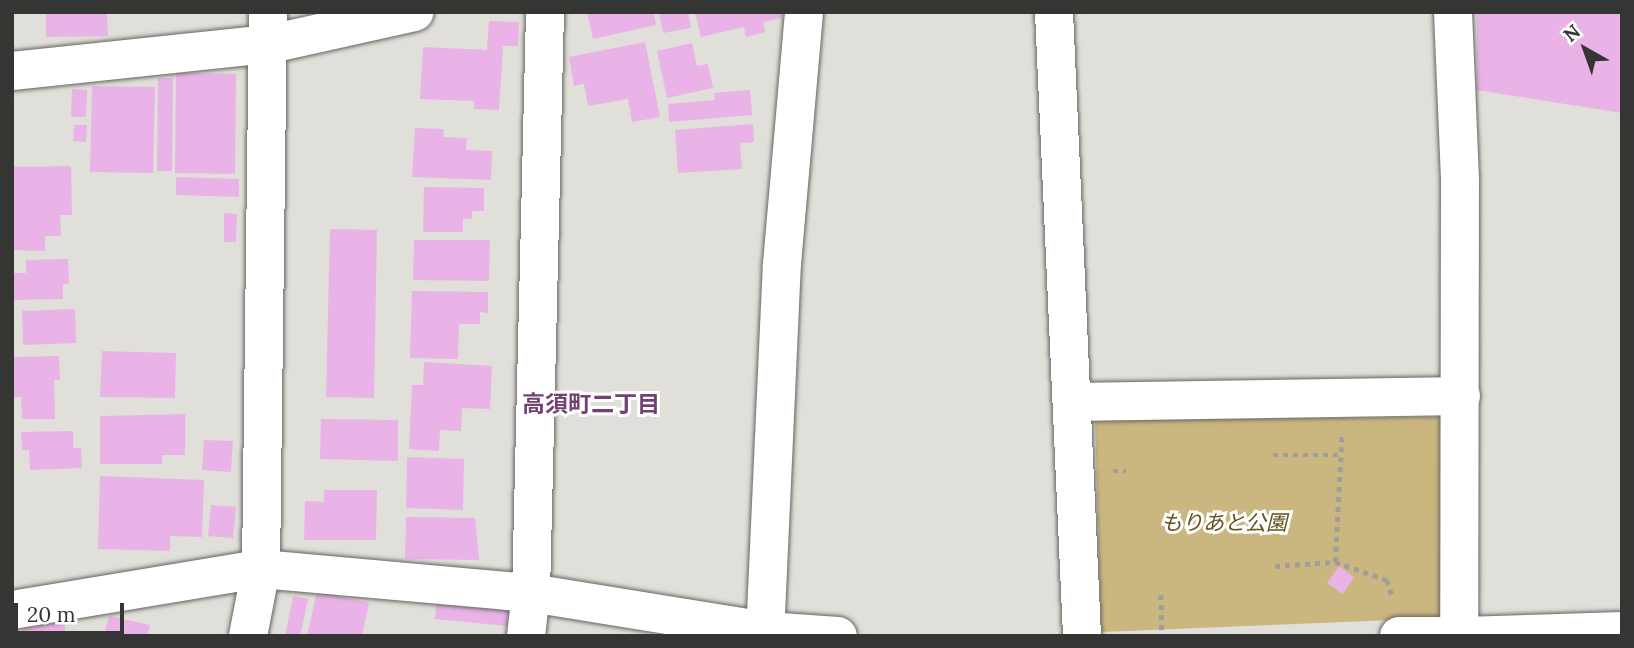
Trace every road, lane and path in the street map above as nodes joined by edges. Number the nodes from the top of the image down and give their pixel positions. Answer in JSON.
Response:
{"nodes":[{"id":1,"x":414,"y":12,"type":"edge"},
{"id":2,"x":545,"y":12,"type":"edge"},
{"id":3,"x":804,"y":12,"type":"edge"},
{"id":4,"x":1054,"y":12,"type":"edge"},
{"id":5,"x":1453,"y":12,"type":"edge"},
{"id":6,"x":269,"y":28,"type":"edge"},
{"id":7,"x":12,"y":71,"type":"edge"},
{"id":8,"x":1343,"y":396,"type":"junction"},
{"id":9,"x":1461,"y":396,"type":"junction"},
{"id":10,"x":1075,"y":402,"type":"junction"},
{"id":11,"x":1273,"y":455,"type":"dead end"},
{"id":12,"x":1341,"y":455,"type":"junction"},
{"id":13,"x":1335,"y":562,"type":"junction"},
{"id":14,"x":1275,"y":566,"type":"dead end"},
{"id":15,"x":261,"y":569,"type":"junction"},
{"id":16,"x":531,"y":593,"type":"junction"},
{"id":17,"x":1161,"y":595,"type":"dead end"},
{"id":18,"x":12,"y":610,"type":"edge"},
{"id":19,"x":1622,"y":631,"type":"edge"},
{"id":20,"x":765,"y":633,"type":"edge"},
{"id":21,"x":1406,"y":635,"type":"edge"},
{"id":22,"x":248,"y":636,"type":"edge"},
{"id":23,"x":526,"y":636,"type":"edge"},
{"id":24,"x":838,"y":636,"type":"edge"},
{"id":25,"x":1082,"y":636,"type":"edge"},
{"id":26,"x":1162,"y":636,"type":"edge"},
{"id":27,"x":1399,"y":636,"type":"edge"},
{"id":28,"x":1448,"y":636,"type":"edge"},
{"id":29,"x":1462,"y":636,"type":"edge"}],
"edges":[{"from":1,"to":6,"type":"street"},
{"from":2,"to":16,"type":"street"},
{"from":3,"to":20,"type":"street"},
{"from":4,"to":10,"type":"street"},
{"from":5,"to":9,"type":"street"},
{"from":6,"to":7,"type":"street"},
{"from":6,"to":15,"type":"street"},
{"from":8,"to":9,"type":"street"},
{"from":8,"to":10,"type":"street"},
{"from":8,"to":12,"type":"path"},
{"from":9,"to":29,"type":"street"},
{"from":10,"to":25,"type":"street"},
{"from":11,"to":12,"type":"path"},
{"from":12,"to":13,"type":"path"},
{"from":13,"to":14,"type":"path"},
{"from":13,"to":21,"type":"path"},
{"from":15,"to":16,"type":"street"},
{"from":15,"to":18,"type":"street"},
{"from":15,"to":22,"type":"street"},
{"from":16,"to":20,"type":"street"},
{"from":16,"to":23,"type":"street"},
{"from":17,"to":26,"type":"path"},
{"from":19,"to":29,"type":"street"},
{"from":20,"to":24,"type":"street"},
{"from":21,"to":27,"type":"street"},
{"from":21,"to":28,"type":"street"}]}
